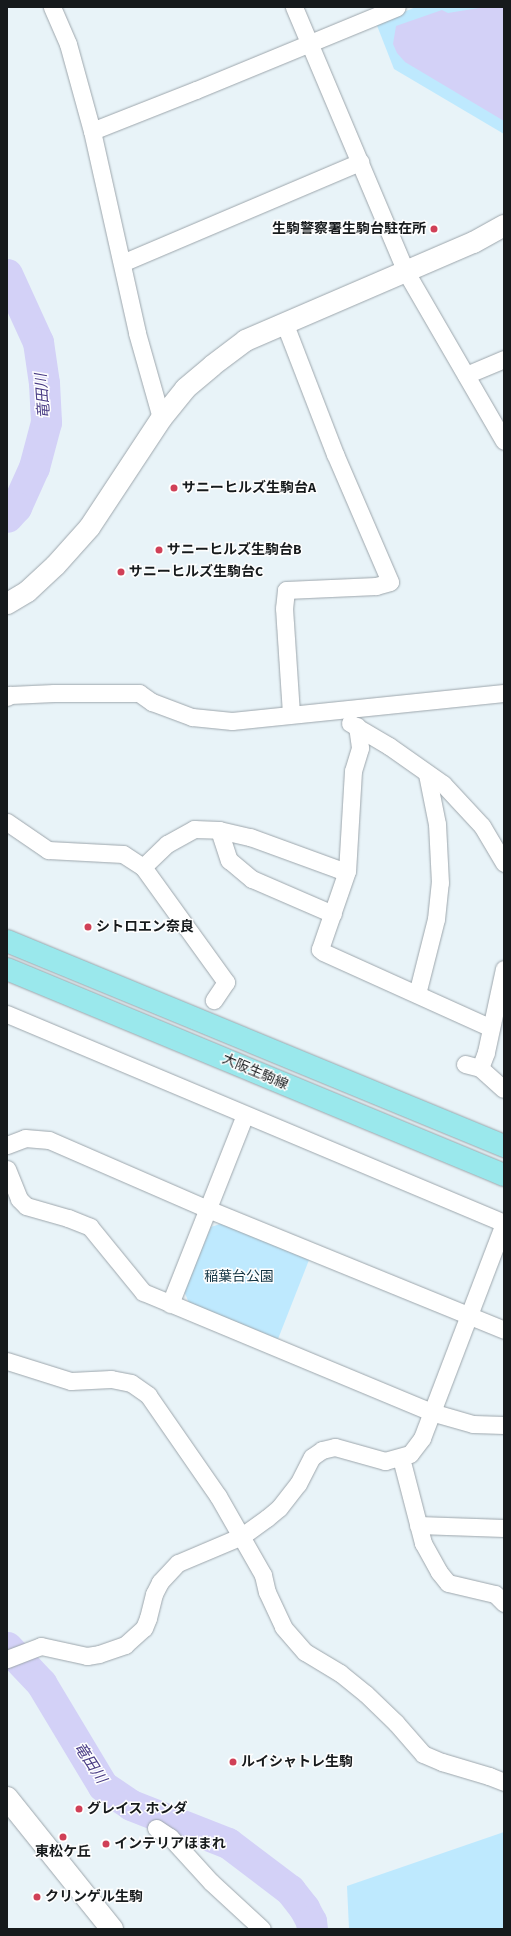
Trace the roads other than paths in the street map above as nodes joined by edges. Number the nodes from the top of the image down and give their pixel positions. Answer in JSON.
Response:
{"nodes":[{"id":1,"x":54,"y":7,"type":"edge"},
{"id":2,"x":294,"y":7,"type":"edge"},
{"id":3,"x":397,"y":7,"type":"edge"},
{"id":4,"x":310,"y":43,"type":"junction"},
{"id":5,"x":92,"y":131,"type":"junction"},
{"id":6,"x":360,"y":162,"type":"junction"},
{"id":7,"x":504,"y":225,"type":"edge"},
{"id":8,"x":122,"y":263,"type":"junction"},
{"id":9,"x":406,"y":272,"type":"junction"},
{"id":10,"x":284,"y":322,"type":"junction"},
{"id":11,"x":504,"y":359,"type":"edge"},
{"id":12,"x":466,"y":375,"type":"junction"},
{"id":13,"x":161,"y":418,"type":"junction"},
{"id":14,"x":504,"y":441,"type":"edge"},
{"id":15,"x":7,"y":603,"type":"edge"},
{"id":16,"x":504,"y":693,"type":"edge"},
{"id":17,"x":7,"y":697,"type":"edge"},
{"id":18,"x":319,"y":711,"type":"junction"},
{"id":19,"x":291,"y":714,"type":"junction"},
{"id":20,"x":357,"y":726,"type":"junction"},
{"id":21,"x":427,"y":774,"type":"junction"},
{"id":22,"x":7,"y":822,"type":"edge"},
{"id":23,"x":219,"y":830,"type":"junction"},
{"id":24,"x":504,"y":863,"type":"edge"},
{"id":25,"x":143,"y":867,"type":"junction"},
{"id":26,"x":347,"y":871,"type":"junction"},
{"id":27,"x":333,"y":914,"type":"junction"},
{"id":28,"x":7,"y":941,"type":"edge"},
{"id":29,"x":7,"y":968,"type":"edge"},
{"id":30,"x":504,"y":969,"type":"edge"},
{"id":31,"x":416,"y":994,"type":"junction"},
{"id":32,"x":214,"y":1000,"type":"dead end"},
{"id":33,"x":7,"y":1014,"type":"edge"},
{"id":34,"x":491,"y":1028,"type":"junction"},
{"id":35,"x":503,"y":1089,"type":"dead end"},
{"id":36,"x":246,"y":1115,"type":"junction"},
{"id":37,"x":7,"y":1145,"type":"edge"},
{"id":38,"x":504,"y":1146,"type":"edge"},
{"id":39,"x":7,"y":1169,"type":"edge"},
{"id":40,"x":504,"y":1175,"type":"edge"},
{"id":41,"x":208,"y":1209,"type":"junction"},
{"id":42,"x":504,"y":1223,"type":"edge"},
{"id":43,"x":170,"y":1304,"type":"junction"},
{"id":44,"x":469,"y":1316,"type":"junction"},
{"id":45,"x":504,"y":1330,"type":"edge"},
{"id":46,"x":7,"y":1361,"type":"edge"},
{"id":47,"x":431,"y":1412,"type":"junction"},
{"id":48,"x":504,"y":1425,"type":"edge"},
{"id":49,"x":400,"y":1458,"type":"junction"},
{"id":50,"x":418,"y":1525,"type":"junction"},
{"id":51,"x":504,"y":1528,"type":"edge"},
{"id":52,"x":242,"y":1536,"type":"junction"},
{"id":53,"x":504,"y":1603,"type":"edge"},
{"id":54,"x":7,"y":1659,"type":"edge"},
{"id":55,"x":504,"y":1782,"type":"edge"},
{"id":56,"x":7,"y":1798,"type":"edge"},
{"id":57,"x":156,"y":1828,"type":"dead end"},
{"id":58,"x":112,"y":1929,"type":"edge"},
{"id":59,"x":262,"y":1929,"type":"edge"}],
"edges":[{"from":1,"to":5,"type":"street"},
{"from":2,"to":4,"type":"street"},
{"from":3,"to":4,"type":"street"},
{"from":4,"to":5,"type":"street"},
{"from":4,"to":6,"type":"street"},
{"from":5,"to":8,"type":"street"},
{"from":6,"to":8,"type":"street"},
{"from":6,"to":9,"type":"street"},
{"from":7,"to":9,"type":"street"},
{"from":8,"to":13,"type":"street"},
{"from":9,"to":10,"type":"street"},
{"from":9,"to":12,"type":"street"},
{"from":10,"to":13,"type":"street"},
{"from":10,"to":19,"type":"street"},
{"from":11,"to":12,"type":"street"},
{"from":12,"to":14,"type":"street"},
{"from":13,"to":15,"type":"street"},
{"from":16,"to":18,"type":"street"},
{"from":17,"to":19,"type":"street"},
{"from":18,"to":19,"type":"street"},
{"from":18,"to":20,"type":"street"},
{"from":20,"to":21,"type":"street"},
{"from":20,"to":26,"type":"street"},
{"from":21,"to":24,"type":"street"},
{"from":21,"to":31,"type":"street"},
{"from":22,"to":25,"type":"street"},
{"from":23,"to":25,"type":"street"},
{"from":23,"to":26,"type":"street"},
{"from":23,"to":27,"type":"street"},
{"from":25,"to":32,"type":"street"},
{"from":26,"to":27,"type":"street"},
{"from":27,"to":31,"type":"street"},
{"from":28,"to":38,"type":"main road","name":"大阪生駒線"},
{"from":29,"to":40,"type":"main road","name":"大阪生駒線"},
{"from":30,"to":34,"type":"street"},
{"from":31,"to":34,"type":"street"},
{"from":33,"to":36,"type":"street"},
{"from":34,"to":35,"type":"street"},
{"from":36,"to":41,"type":"street"},
{"from":36,"to":42,"type":"street"},
{"from":37,"to":41,"type":"street"},
{"from":39,"to":43,"type":"street"},
{"from":41,"to":43,"type":"street"},
{"from":41,"to":44,"type":"street"},
{"from":42,"to":44,"type":"street"},
{"from":43,"to":47,"type":"street"},
{"from":44,"to":45,"type":"street"},
{"from":44,"to":47,"type":"street"},
{"from":46,"to":52,"type":"street"},
{"from":47,"to":48,"type":"street"},
{"from":47,"to":49,"type":"street"},
{"from":49,"to":50,"type":"street"},
{"from":49,"to":52,"type":"street"},
{"from":50,"to":51,"type":"street"},
{"from":50,"to":53,"type":"street"},
{"from":52,"to":54,"type":"street"},
{"from":52,"to":55,"type":"street"},
{"from":56,"to":58,"type":"main road"},
{"from":57,"to":59,"type":"street"}]}
